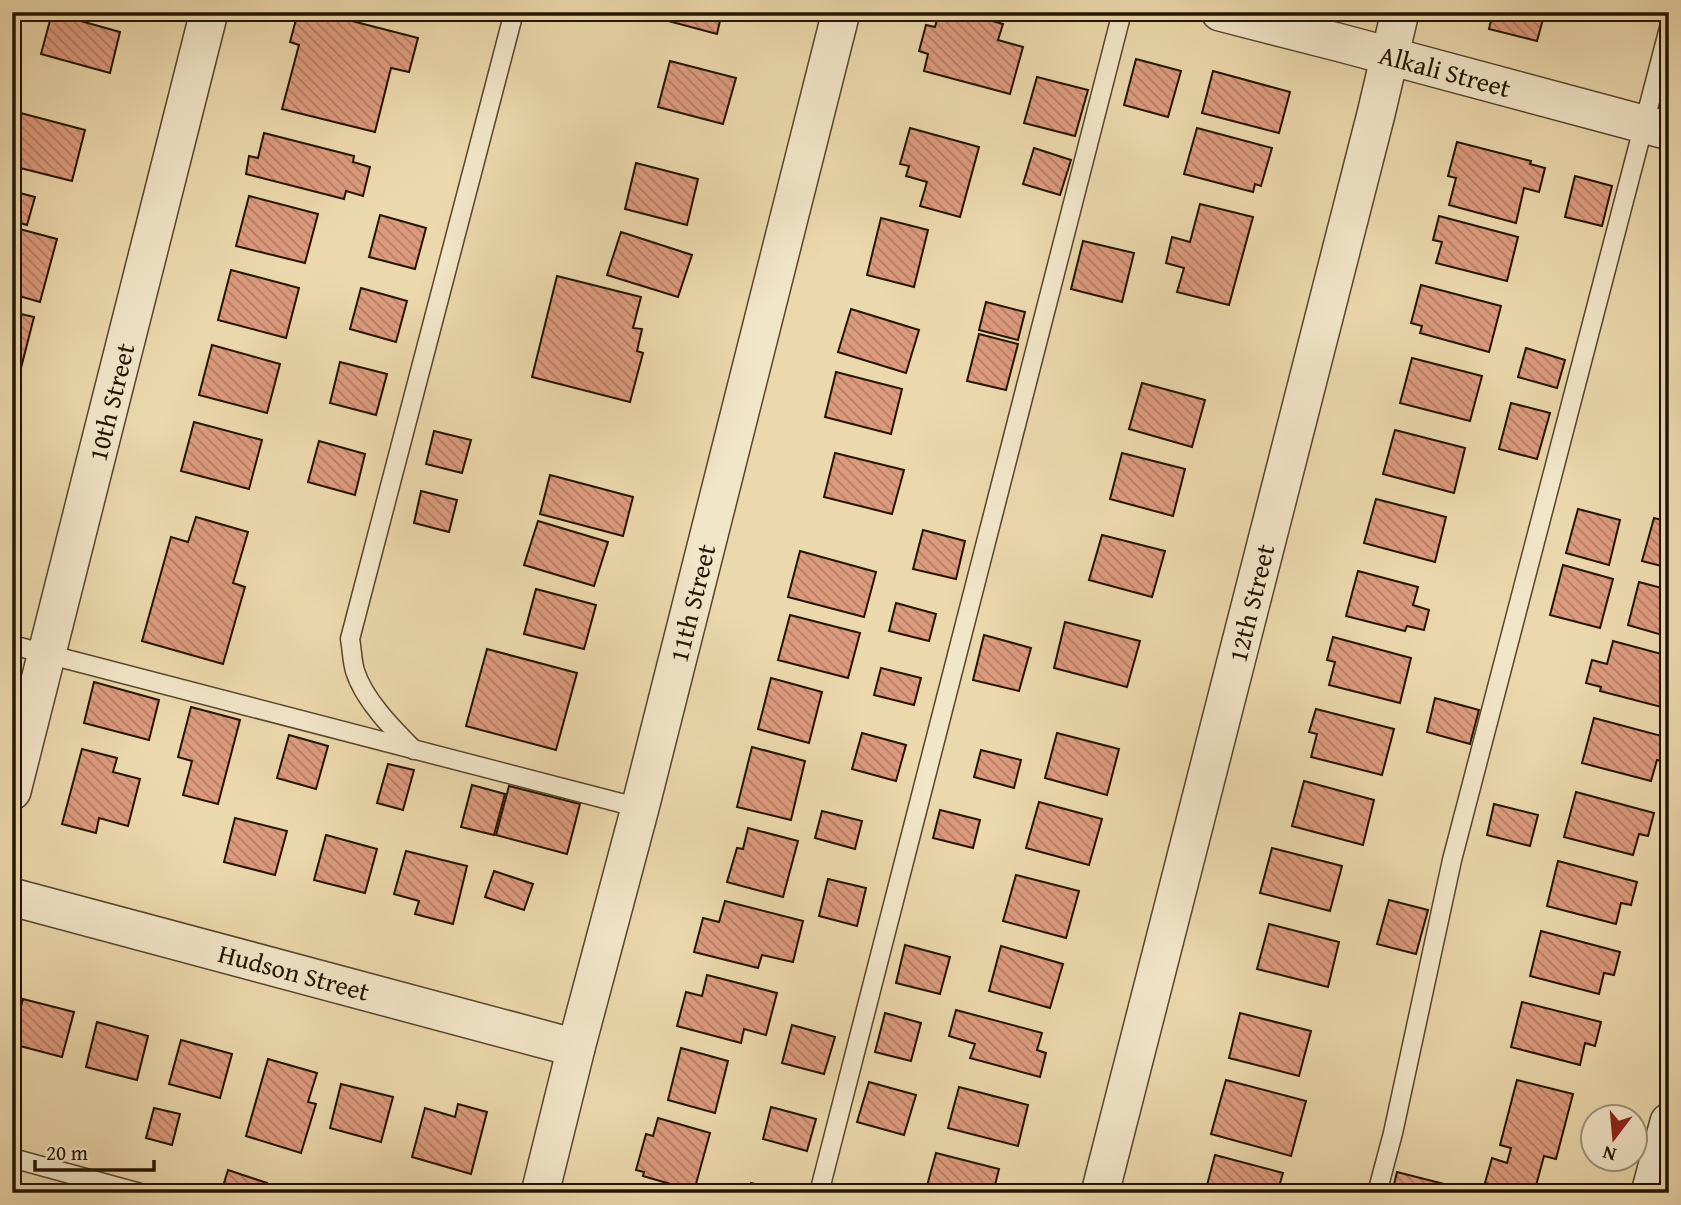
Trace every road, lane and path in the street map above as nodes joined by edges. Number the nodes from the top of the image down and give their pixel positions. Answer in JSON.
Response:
{"nodes":[{"id":1,"x":209,"y":12,"type":"edge"},
{"id":2,"x":514,"y":12,"type":"edge"},
{"id":3,"x":841,"y":12,"type":"edge"},
{"id":4,"x":1122,"y":12,"type":"edge"},
{"id":5,"x":1220,"y":12,"type":"edge"},
{"id":6,"x":1400,"y":12,"type":"edge"},
{"id":7,"x":1669,"y":28,"type":"edge"},
{"id":8,"x":1390,"y":56,"type":"junction"},
{"id":9,"x":1657,"y":128,"type":"edge"},
{"id":10,"x":12,"y":645,"type":"edge"},
{"id":11,"x":47,"y":654,"type":"junction"},
{"id":12,"x":414,"y":750,"type":"junction"},
{"id":13,"x":12,"y":791,"type":"edge"},
{"id":14,"x":640,"y":808,"type":"junction"},
{"id":15,"x":12,"y":897,"type":"edge"},
{"id":16,"x":576,"y":1048,"type":"junction"},
{"id":17,"x":1669,"y":1122,"type":"edge"},
{"id":18,"x":12,"y":1158,"type":"edge"},
{"id":19,"x":140,"y":1193,"type":"edge"},
{"id":20,"x":540,"y":1193,"type":"edge"},
{"id":21,"x":819,"y":1193,"type":"edge"},
{"id":22,"x":1100,"y":1193,"type":"edge"},
{"id":23,"x":1377,"y":1193,"type":"edge"},
{"id":24,"x":1650,"y":1193,"type":"edge"}],
"edges":[{"from":1,"to":11,"type":"street","name":"10th Street"},
{"from":2,"to":12,"type":"lane"},
{"from":3,"to":14,"type":"street","name":"11th Street"},
{"from":4,"to":21,"type":"lane"},
{"from":5,"to":8,"type":"street","name":"Alkali Street"},
{"from":6,"to":8,"type":"street","name":"12th Street"},
{"from":7,"to":9,"type":"lane"},
{"from":8,"to":9,"type":"street","name":"Alkali Street"},
{"from":8,"to":22,"type":"street","name":"12th Street"},
{"from":9,"to":23,"type":"lane"},
{"from":10,"to":11,"type":"lane"},
{"from":11,"to":12,"type":"lane"},
{"from":11,"to":13,"type":"street","name":"10th Street"},
{"from":12,"to":14,"type":"lane"},
{"from":14,"to":16,"type":"street","name":"11th Street"},
{"from":15,"to":16,"type":"street","name":"Hudson Street"},
{"from":16,"to":20,"type":"street","name":"11th Street"},
{"from":17,"to":24,"type":"street"},
{"from":18,"to":19,"type":"lane"}]}
